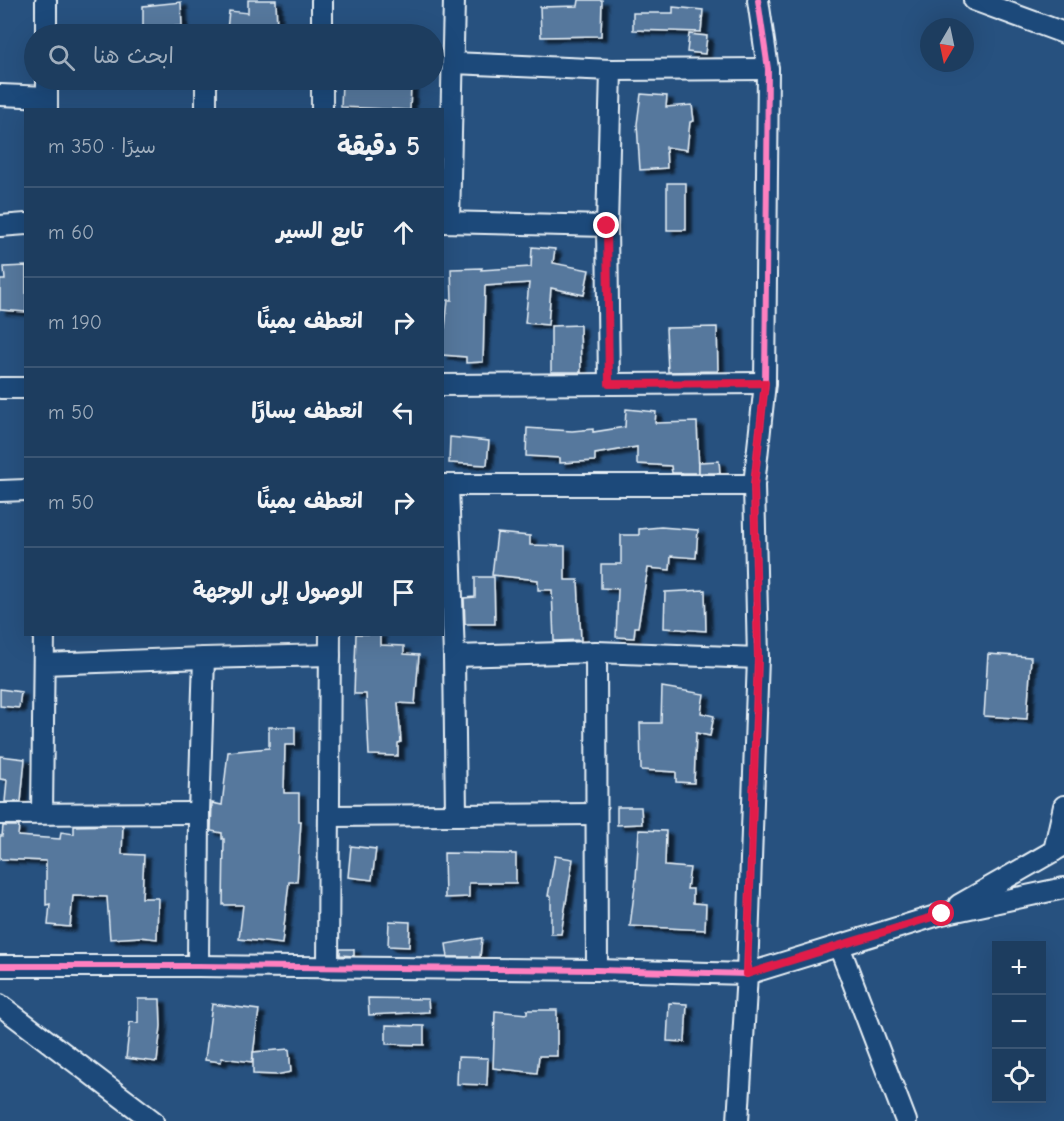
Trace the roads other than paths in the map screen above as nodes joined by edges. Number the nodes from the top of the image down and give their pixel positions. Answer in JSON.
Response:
{"nodes":[{"id":1,"x":46,"y":0,"type":"edge"},
{"id":2,"x":322,"y":0,"type":"edge"},
{"id":3,"x":454,"y":0,"type":"edge"},
{"id":4,"x":758,"y":0,"type":"edge"},
{"id":5,"x":974,"y":0,"type":"edge"},
{"id":6,"x":46,"y":24,"type":"edge"},
{"id":7,"x":322,"y":24,"type":"edge"},
{"id":8,"x":1064,"y":33,"type":"edge"},
{"id":9,"x":453,"y":63,"type":"junction"},
{"id":10,"x":768,"y":69,"type":"junction"},
{"id":11,"x":611,"y":70,"type":"junction"},
{"id":12,"x":207,"y":90,"type":"edge"},
{"id":13,"x":322,"y":90,"type":"edge"},
{"id":14,"x":0,"y":95,"type":"edge"},
{"id":15,"x":47,"y":95,"type":"edge"},
{"id":16,"x":206,"y":108,"type":"edge"},
{"id":17,"x":322,"y":108,"type":"edge"},
{"id":18,"x":446,"y":222,"type":"edge"},
{"id":19,"x":24,"y":224,"type":"edge"},
{"id":20,"x":0,"y":226,"type":"edge"},
{"id":21,"x":607,"y":226,"type":"junction"},
{"id":22,"x":765,"y":383,"type":"junction"},
{"id":23,"x":609,"y":384,"type":"junction"},
{"id":24,"x":444,"y":385,"type":"edge"},
{"id":25,"x":0,"y":388,"type":"edge"},
{"id":26,"x":24,"y":388,"type":"edge"},
{"id":27,"x":445,"y":485,"type":"edge"},
{"id":28,"x":754,"y":485,"type":"junction"},
{"id":29,"x":24,"y":490,"type":"edge"},
{"id":30,"x":0,"y":491,"type":"edge"},
{"id":31,"x":44,"y":636,"type":"edge"},
{"id":32,"x":330,"y":636,"type":"edge"},
{"id":33,"x":596,"y":652,"type":"junction"},
{"id":34,"x":330,"y":655,"type":"junction"},
{"id":35,"x":454,"y":656,"type":"junction"},
{"id":36,"x":204,"y":658,"type":"junction"},
{"id":37,"x":758,"y":658,"type":"junction"},
{"id":38,"x":44,"y":664,"type":"junction"},
{"id":39,"x":1064,"y":806,"type":"edge"},
{"id":40,"x":42,"y":813,"type":"junction"},
{"id":41,"x":199,"y":813,"type":"junction"},
{"id":42,"x":0,"y":814,"type":"edge"},
{"id":43,"x":456,"y":814,"type":"junction"},
{"id":44,"x":595,"y":814,"type":"junction"},
{"id":45,"x":330,"y":816,"type":"junction"},
{"id":46,"x":1059,"y":848,"type":"edge"},
{"id":47,"x":1064,"y":888,"type":"edge"},
{"id":48,"x":942,"y":914,"type":"junction"},
{"id":49,"x":839,"y":946,"type":"junction"},
{"id":50,"x":0,"y":966,"type":"edge"},
{"id":51,"x":198,"y":966,"type":"junction"},
{"id":52,"x":328,"y":968,"type":"junction"},
{"id":53,"x":597,"y":970,"type":"junction"},
{"id":54,"x":747,"y":974,"type":"junction"},
{"id":55,"x":0,"y":1005,"type":"edge"},
{"id":56,"x":153,"y":1121,"type":"edge"},
{"id":57,"x":738,"y":1121,"type":"edge"},
{"id":58,"x":906,"y":1121,"type":"edge"}],
"edges":[{"from":1,"to":6,"type":"street"},
{"from":2,"to":7,"type":"street"},
{"from":3,"to":9,"type":"street"},
{"from":4,"to":10,"type":"street"},
{"from":5,"to":8,"type":"street"},
{"from":9,"to":11,"type":"street"},
{"from":9,"to":18,"type":"street"},
{"from":10,"to":11,"type":"street"},
{"from":10,"to":22,"type":"street"},
{"from":11,"to":21,"type":"street"},
{"from":12,"to":16,"type":"street"},
{"from":13,"to":17,"type":"street"},
{"from":14,"to":15,"type":"street"},
{"from":18,"to":21,"type":"street"},
{"from":19,"to":20,"type":"street"},
{"from":21,"to":23,"type":"street"},
{"from":22,"to":23,"type":"street"},
{"from":22,"to":28,"type":"street"},
{"from":23,"to":24,"type":"street"},
{"from":25,"to":26,"type":"street"},
{"from":27,"to":28,"type":"street"},
{"from":27,"to":35,"type":"street"},
{"from":28,"to":37,"type":"street"},
{"from":29,"to":30,"type":"street"},
{"from":31,"to":38,"type":"street"},
{"from":32,"to":34,"type":"street"},
{"from":33,"to":35,"type":"street"},
{"from":33,"to":37,"type":"street"},
{"from":33,"to":44,"type":"street"},
{"from":34,"to":36,"type":"street"},
{"from":34,"to":45,"type":"street"},
{"from":35,"to":43,"type":"street"},
{"from":36,"to":38,"type":"street"},
{"from":36,"to":41,"type":"street"},
{"from":37,"to":54,"type":"street"},
{"from":38,"to":40,"type":"street"},
{"from":39,"to":46,"type":"street"},
{"from":40,"to":41,"type":"street"},
{"from":40,"to":42,"type":"street"},
{"from":41,"to":51,"type":"street"},
{"from":43,"to":44,"type":"street"},
{"from":43,"to":45,"type":"street"},
{"from":44,"to":53,"type":"street"},
{"from":45,"to":52,"type":"street"},
{"from":46,"to":48,"type":"street"},
{"from":47,"to":48,"type":"street"},
{"from":48,"to":49,"type":"street"},
{"from":49,"to":54,"type":"street"},
{"from":49,"to":58,"type":"street"},
{"from":50,"to":51,"type":"street"},
{"from":51,"to":52,"type":"street"},
{"from":52,"to":53,"type":"street"},
{"from":53,"to":54,"type":"street"},
{"from":54,"to":57,"type":"street"},
{"from":55,"to":56,"type":"street"}]}
